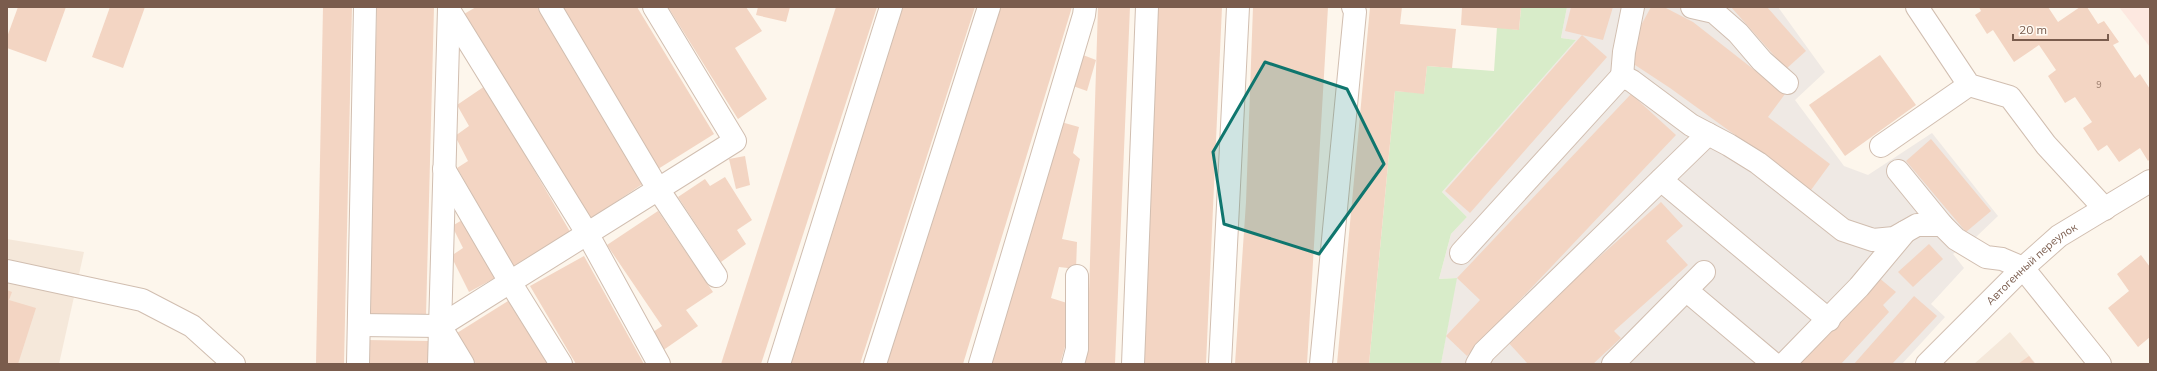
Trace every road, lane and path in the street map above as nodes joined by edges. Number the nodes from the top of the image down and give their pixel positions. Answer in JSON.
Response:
{"nodes":[{"id":1,"x":365,"y":7,"type":"edge"},
{"id":2,"x":550,"y":7,"type":"edge"},
{"id":3,"x":654,"y":7,"type":"edge"},
{"id":4,"x":890,"y":7,"type":"edge"},
{"id":5,"x":989,"y":7,"type":"edge"},
{"id":6,"x":1085,"y":7,"type":"edge"},
{"id":7,"x":1148,"y":7,"type":"edge"},
{"id":8,"x":1238,"y":7,"type":"edge"},
{"id":9,"x":1353,"y":7,"type":"edge"},
{"id":10,"x":1633,"y":7,"type":"edge"},
{"id":11,"x":1695,"y":7,"type":"edge"},
{"id":12,"x":1917,"y":7,"type":"edge"},
{"id":13,"x":449,"y":8,"type":"edge"},
{"id":14,"x":1622,"y":76,"type":"junction"},
{"id":15,"x":1787,"y":83,"type":"dead end"},
{"id":16,"x":1969,"y":85,"type":"junction"},
{"id":17,"x":1708,"y":134,"type":"junction"},
{"id":18,"x":1881,"y":146,"type":"dead end"},
{"id":19,"x":444,"y":169,"type":"junction"},
{"id":20,"x":1898,"y":171,"type":"dead end"},
{"id":21,"x":1661,"y":180,"type":"junction"},
{"id":22,"x":2150,"y":181,"type":"edge"},
{"id":23,"x":658,"y":189,"type":"junction"},
{"id":24,"x":2105,"y":209,"type":"junction"},
{"id":25,"x":1942,"y":225,"type":"junction"},
{"id":26,"x":1905,"y":232,"type":"junction"},
{"id":27,"x":587,"y":233,"type":"junction"},
{"id":28,"x":1461,"y":253,"type":"dead end"},
{"id":29,"x":2023,"y":268,"type":"junction"},
{"id":30,"x":7,"y":271,"type":"edge"},
{"id":31,"x":1704,"y":272,"type":"dead end"},
{"id":32,"x":716,"y":276,"type":"dead end"},
{"id":33,"x":1077,"y":276,"type":"dead end"},
{"id":34,"x":510,"y":282,"type":"junction"},
{"id":35,"x":1686,"y":290,"type":"junction"},
{"id":36,"x":1829,"y":320,"type":"junction"},
{"id":37,"x":359,"y":325,"type":"junction"},
{"id":38,"x":440,"y":326,"type":"junction"},
{"id":39,"x":234,"y":364,"type":"edge"},
{"id":40,"x":358,"y":364,"type":"edge"},
{"id":41,"x":439,"y":364,"type":"edge"},
{"id":42,"x":463,"y":364,"type":"edge"},
{"id":43,"x":562,"y":364,"type":"edge"},
{"id":44,"x":659,"y":364,"type":"edge"},
{"id":45,"x":779,"y":364,"type":"edge"},
{"id":46,"x":875,"y":364,"type":"edge"},
{"id":47,"x":980,"y":364,"type":"edge"},
{"id":48,"x":1073,"y":364,"type":"edge"},
{"id":49,"x":1133,"y":364,"type":"edge"},
{"id":50,"x":1220,"y":364,"type":"edge"},
{"id":51,"x":1321,"y":364,"type":"edge"},
{"id":52,"x":1477,"y":364,"type":"edge"},
{"id":53,"x":1613,"y":364,"type":"edge"},
{"id":54,"x":1774,"y":364,"type":"edge"},
{"id":55,"x":1784,"y":364,"type":"edge"},
{"id":56,"x":1928,"y":364,"type":"edge"},
{"id":57,"x":2100,"y":364,"type":"edge"}],
"edges":[{"from":1,"to":37,"type":"street"},
{"from":2,"to":23,"type":"street"},
{"from":3,"to":23,"type":"street"},
{"from":4,"to":45,"type":"street"},
{"from":5,"to":46,"type":"street"},
{"from":6,"to":47,"type":"street"},
{"from":7,"to":49,"type":"street"},
{"from":8,"to":50,"type":"street"},
{"from":9,"to":51,"type":"street"},
{"from":10,"to":14,"type":"street"},
{"from":11,"to":15,"type":"street"},
{"from":12,"to":16,"type":"street"},
{"from":13,"to":19,"type":"street"},
{"from":13,"to":27,"type":"street"},
{"from":14,"to":17,"type":"street"},
{"from":14,"to":28,"type":"street"},
{"from":16,"to":18,"type":"street"},
{"from":16,"to":24,"type":"street"},
{"from":17,"to":21,"type":"street"},
{"from":17,"to":26,"type":"street"},
{"from":19,"to":34,"type":"street"},
{"from":19,"to":38,"type":"street"},
{"from":20,"to":25,"type":"street"},
{"from":21,"to":36,"type":"street"},
{"from":21,"to":52,"type":"street"},
{"from":22,"to":24,"type":"street","name":"Автогенный переулок"},
{"from":23,"to":27,"type":"street"},
{"from":23,"to":32,"type":"street"},
{"from":24,"to":29,"type":"street","name":"Автогенный переулок"},
{"from":25,"to":26,"type":"street"},
{"from":25,"to":29,"type":"street"},
{"from":26,"to":36,"type":"street"},
{"from":27,"to":34,"type":"street"},
{"from":27,"to":44,"type":"street"},
{"from":29,"to":56,"type":"street","name":"Автогенный переулок"},
{"from":29,"to":57,"type":"street"},
{"from":30,"to":39,"type":"street"},
{"from":31,"to":35,"type":"street"},
{"from":33,"to":48,"type":"street"},
{"from":34,"to":38,"type":"street"},
{"from":34,"to":43,"type":"street"},
{"from":35,"to":53,"type":"street"},
{"from":35,"to":54,"type":"street"},
{"from":36,"to":55,"type":"street"},
{"from":37,"to":38,"type":"street"},
{"from":37,"to":40,"type":"street"},
{"from":38,"to":41,"type":"street"},
{"from":38,"to":42,"type":"street"}]}
